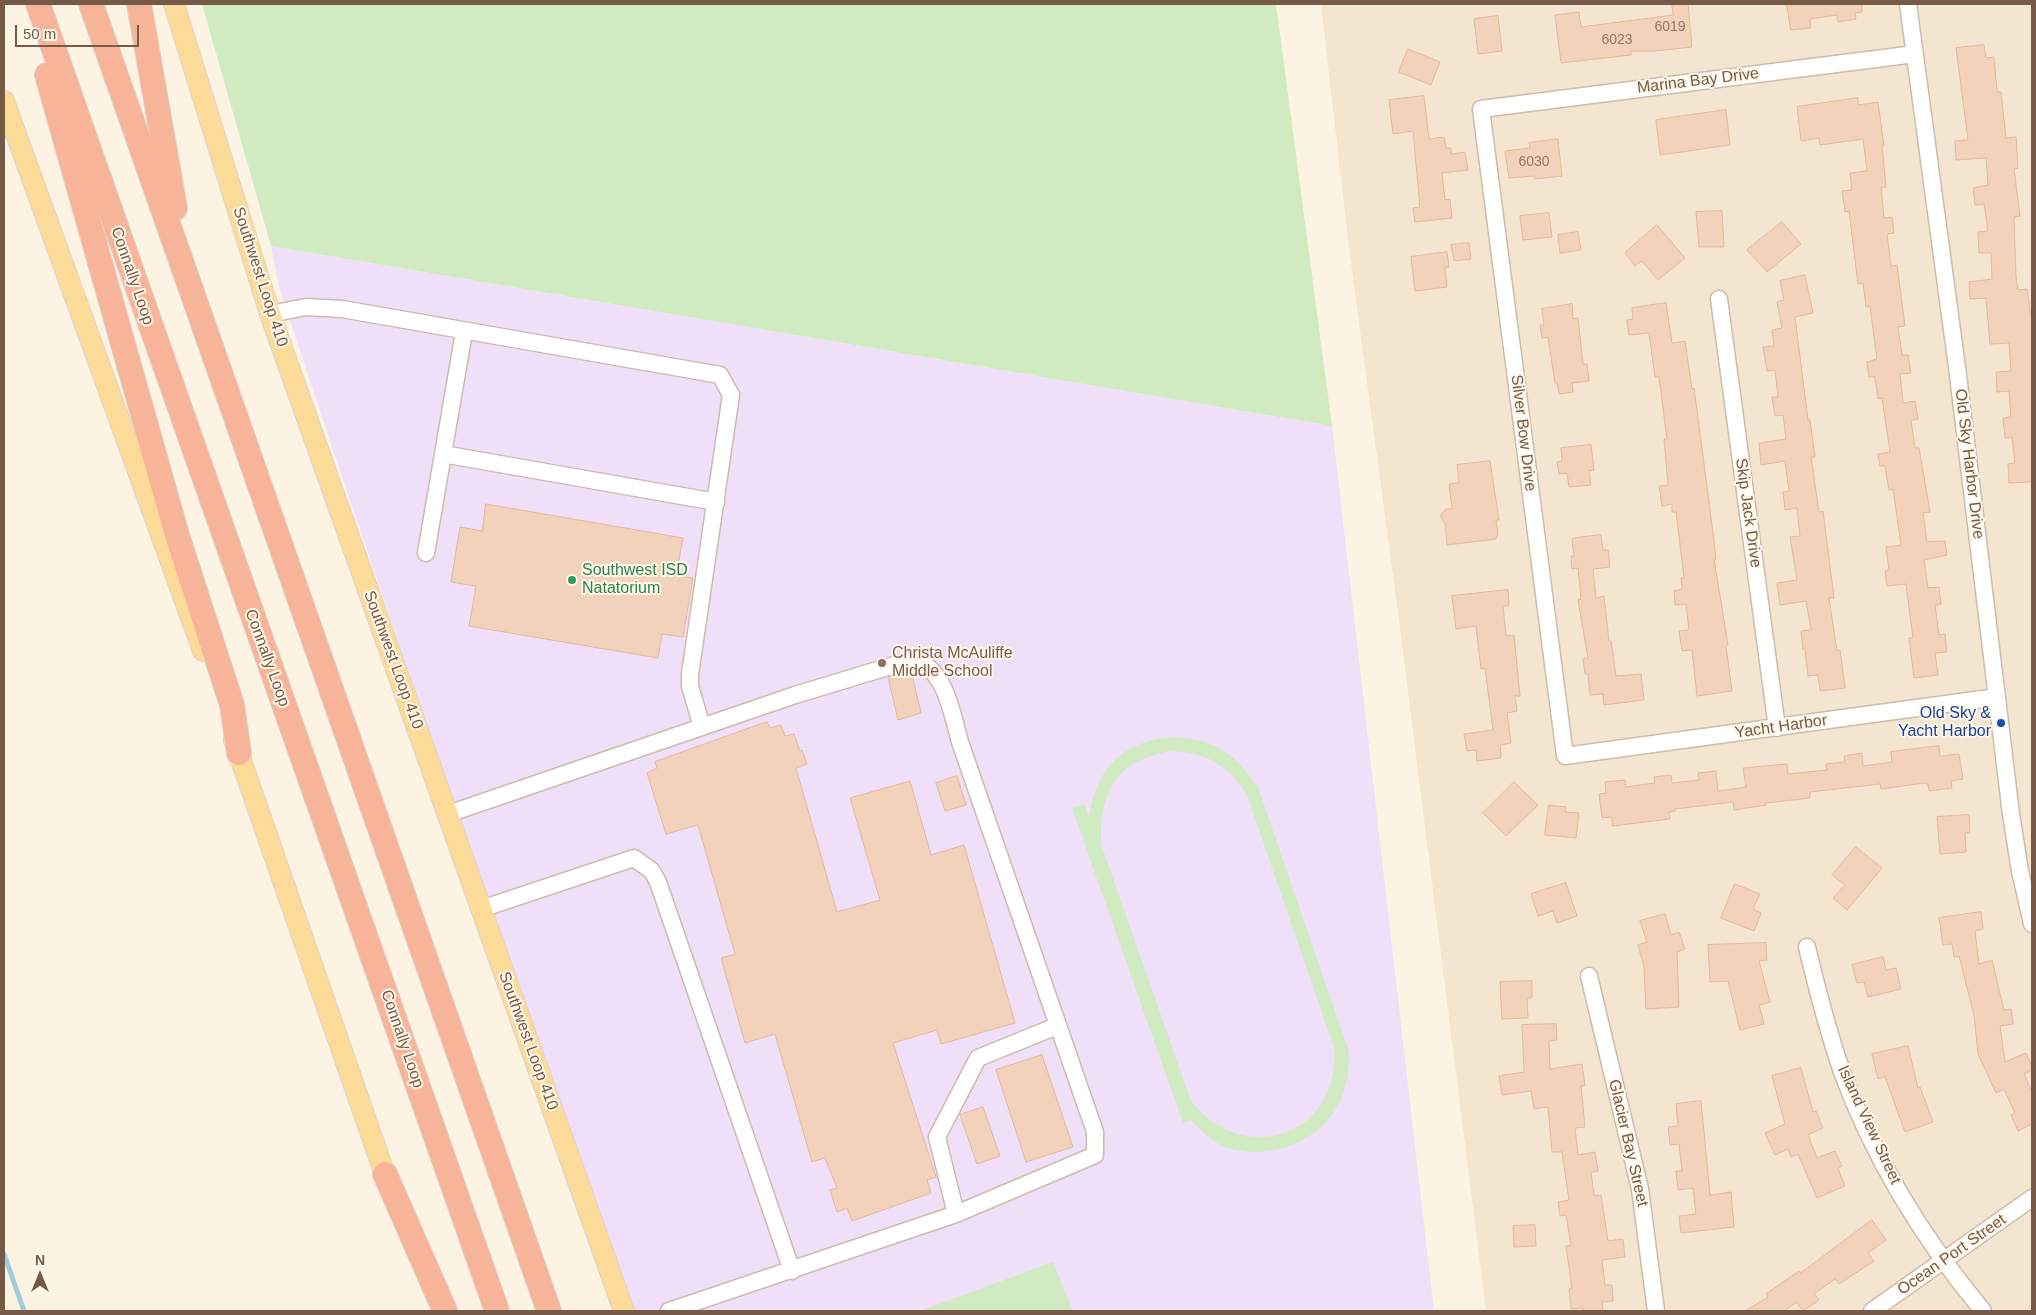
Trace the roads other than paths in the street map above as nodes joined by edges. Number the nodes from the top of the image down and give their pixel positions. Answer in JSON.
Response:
{"nodes":[{"id":1,"x":27,"y":4,"type":"edge"},
{"id":2,"x":38,"y":4,"type":"edge"},
{"id":3,"x":91,"y":4,"type":"edge"},
{"id":4,"x":139,"y":4,"type":"edge"},
{"id":5,"x":174,"y":4,"type":"edge"},
{"id":6,"x":1908,"y":4,"type":"edge"},
{"id":7,"x":1915,"y":54,"type":"junction"},
{"id":8,"x":4,"y":101,"type":"edge"},
{"id":9,"x":1481,"y":109,"type":"joint"},
{"id":10,"x":187,"y":277,"type":"junction"},
{"id":11,"x":1719,"y":299,"type":"dead end"},
{"id":12,"x":270,"y":314,"type":"junction"},
{"id":13,"x":464,"y":332,"type":"junction"},
{"id":14,"x":443,"y":454,"type":"junction"},
{"id":15,"x":716,"y":502,"type":"junction"},
{"id":16,"x":426,"y":553,"type":"dead end"},
{"id":17,"x":1997,"y":697,"type":"junction"},
{"id":18,"x":702,"y":727,"type":"junction"},
{"id":19,"x":1777,"y":728,"type":"junction"},
{"id":20,"x":239,"y":753,"type":"junction"},
{"id":21,"x":1565,"y":756,"type":"joint"},
{"id":22,"x":448,"y":814,"type":"junction"},
{"id":23,"x":481,"y":909,"type":"junction"},
{"id":24,"x":2032,"y":924,"type":"edge"},
{"id":25,"x":1807,"y":947,"type":"dead end"},
{"id":26,"x":1589,"y":976,"type":"dead end"},
{"id":27,"x":1057,"y":1026,"type":"junction"},
{"id":28,"x":385,"y":1174,"type":"junction"},
{"id":29,"x":2032,"y":1198,"type":"edge"},
{"id":30,"x":956,"y":1214,"type":"junction"},
{"id":31,"x":1944,"y":1261,"type":"junction"},
{"id":32,"x":792,"y":1271,"type":"junction"},
{"id":33,"x":434,"y":1311,"type":"edge"},
{"id":34,"x":445,"y":1311,"type":"edge"},
{"id":35,"x":497,"y":1311,"type":"edge"},
{"id":36,"x":550,"y":1311,"type":"edge"},
{"id":37,"x":624,"y":1311,"type":"edge"},
{"id":38,"x":669,"y":1311,"type":"edge"},
{"id":39,"x":1656,"y":1311,"type":"edge"},
{"id":40,"x":1872,"y":1311,"type":"edge"},
{"id":41,"x":1982,"y":1311,"type":"edge"}],
"edges":[{"from":1,"to":20,"type":"highway"},
{"from":2,"to":35,"type":"highway","name":"Connally Loop"},
{"from":3,"to":10,"type":"highway"},
{"from":4,"to":10,"type":"highway"},
{"from":5,"to":12,"type":"main road","name":"Southwest Loop 410"},
{"from":6,"to":7,"type":"street","name":"Old Sky Harbor Drive"},
{"from":7,"to":9,"type":"street","name":"Marina Bay Drive"},
{"from":7,"to":17,"type":"street","name":"Old Sky Harbor Drive"},
{"from":8,"to":20,"type":"main road"},
{"from":9,"to":21,"type":"street","name":"Silver Bow Drive"},
{"from":10,"to":36,"type":"highway"},
{"from":11,"to":19,"type":"street","name":"Skip Jack Drive"},
{"from":12,"to":13,"type":"street"},
{"from":12,"to":22,"type":"main road","name":"Southwest Loop 410"},
{"from":13,"to":14,"type":"street"},
{"from":13,"to":15,"type":"street"},
{"from":14,"to":15,"type":"street"},
{"from":14,"to":16,"type":"street"},
{"from":15,"to":18,"type":"street"},
{"from":17,"to":19,"type":"street","name":"Yacht Harbor"},
{"from":17,"to":24,"type":"street","name":"Old Sky Harbor Drive"},
{"from":18,"to":22,"type":"street"},
{"from":18,"to":27,"type":"street"},
{"from":19,"to":21,"type":"street","name":"Yacht Harbor"},
{"from":20,"to":28,"type":"main road"},
{"from":22,"to":23,"type":"main road","name":"Southwest Loop 410"},
{"from":23,"to":32,"type":"street"},
{"from":23,"to":37,"type":"main road","name":"Southwest Loop 410"},
{"from":25,"to":31,"type":"street","name":"Island View Street"},
{"from":26,"to":39,"type":"street","name":"Glacier Bay Street"},
{"from":27,"to":30,"type":"street"},
{"from":27,"to":30,"type":"street"},
{"from":28,"to":33,"type":"main road"},
{"from":28,"to":34,"type":"highway"},
{"from":29,"to":31,"type":"street","name":"Ocean Port Street"},
{"from":30,"to":32,"type":"street"},
{"from":31,"to":40,"type":"street","name":"Ocean Port Street"},
{"from":31,"to":41,"type":"street","name":"Island View Street"},
{"from":32,"to":38,"type":"street"}]}
